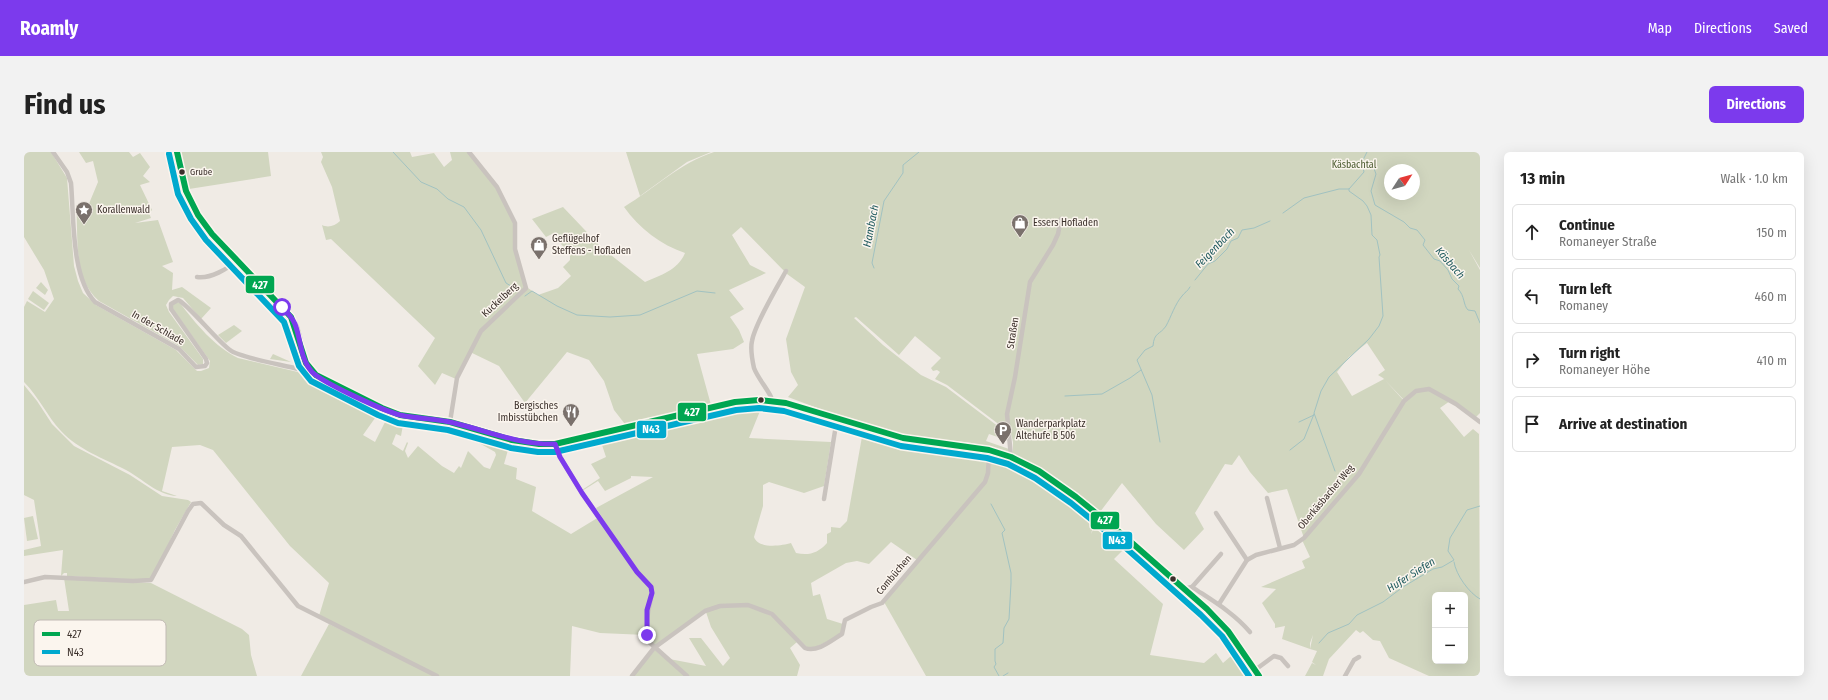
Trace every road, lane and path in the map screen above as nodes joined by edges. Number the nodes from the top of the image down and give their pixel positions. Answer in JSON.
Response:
{"nodes":[{"id":1,"x":53,"y":152,"type":"edge"},
{"id":2,"x":177,"y":152,"type":"edge"},
{"id":3,"x":469,"y":152,"type":"edge"},
{"id":4,"x":1060,"y":219,"type":"dead end"},
{"id":5,"x":237,"y":260,"type":"junction"},
{"id":6,"x":786,"y":271,"type":"dead end"},
{"id":7,"x":197,"y":277,"type":"dead end"},
{"id":8,"x":308,"y":366,"type":"junction"},
{"id":9,"x":772,"y":400,"type":"junction"},
{"id":10,"x":843,"y":420,"type":"junction"},
{"id":11,"x":450,"y":422,"type":"junction"},
{"id":12,"x":1480,"y":422,"type":"edge"},
{"id":13,"x":555,"y":444,"type":"junction"},
{"id":14,"x":989,"y":450,"type":"junction"},
{"id":15,"x":1011,"y":457,"type":"junction"},
{"id":16,"x":1267,"y":498,"type":"dead end"},
{"id":17,"x":824,"y":499,"type":"dead end"},
{"id":18,"x":1216,"y":513,"type":"dead end"},
{"id":19,"x":1280,"y":548,"type":"junction"},
{"id":20,"x":1221,"y":554,"type":"dead end"},
{"id":21,"x":1248,"y":560,"type":"junction"},
{"id":22,"x":24,"y":582,"type":"edge"},
{"id":23,"x":1192,"y":587,"type":"junction"},
{"id":24,"x":1183,"y":589,"type":"junction"},
{"id":25,"x":1219,"y":604,"type":"junction"},
{"id":26,"x":1250,"y":632,"type":"dead end"},
{"id":27,"x":654,"y":648,"type":"junction"},
{"id":28,"x":1359,"y":657,"type":"dead end"},
{"id":29,"x":1288,"y":666,"type":"dead end"},
{"id":30,"x":1257,"y":673,"type":"edge"},
{"id":31,"x":437,"y":676,"type":"edge"},
{"id":32,"x":632,"y":676,"type":"edge"},
{"id":33,"x":686,"y":676,"type":"edge"},
{"id":34,"x":1345,"y":676,"type":"edge"}],
"edges":[{"from":1,"to":8,"type":"street","name":"In der Schlade"},
{"from":2,"to":5,"type":"main road"},
{"from":3,"to":11,"type":"street","name":"Kuckelberg"},
{"from":4,"to":15,"type":"street","name":"Straßen"},
{"from":5,"to":7,"type":"street"},
{"from":5,"to":8,"type":"main road"},
{"from":6,"to":9,"type":"street"},
{"from":8,"to":11,"type":"main road"},
{"from":9,"to":10,"type":"main road"},
{"from":9,"to":13,"type":"main road"},
{"from":10,"to":14,"type":"main road"},
{"from":10,"to":17,"type":"street"},
{"from":11,"to":13,"type":"main road"},
{"from":12,"to":19,"type":"street","name":"Oberkäsbacher Weg"},
{"from":13,"to":27,"type":"street"},
{"from":14,"to":15,"type":"main road"},
{"from":14,"to":27,"type":"street","name":"Combüchen"},
{"from":15,"to":24,"type":"main road"},
{"from":16,"to":19,"type":"street"},
{"from":18,"to":21,"type":"street"},
{"from":19,"to":21,"type":"street","name":"Oberkäsbacher Weg"},
{"from":20,"to":23,"type":"street"},
{"from":21,"to":25,"type":"street"},
{"from":22,"to":31,"type":"street"},
{"from":23,"to":24,"type":"street"},
{"from":23,"to":25,"type":"street"},
{"from":24,"to":30,"type":"main road"},
{"from":25,"to":26,"type":"street"},
{"from":27,"to":32,"type":"street"},
{"from":27,"to":33,"type":"street"},
{"from":28,"to":34,"type":"street"},
{"from":29,"to":30,"type":"street"}]}
